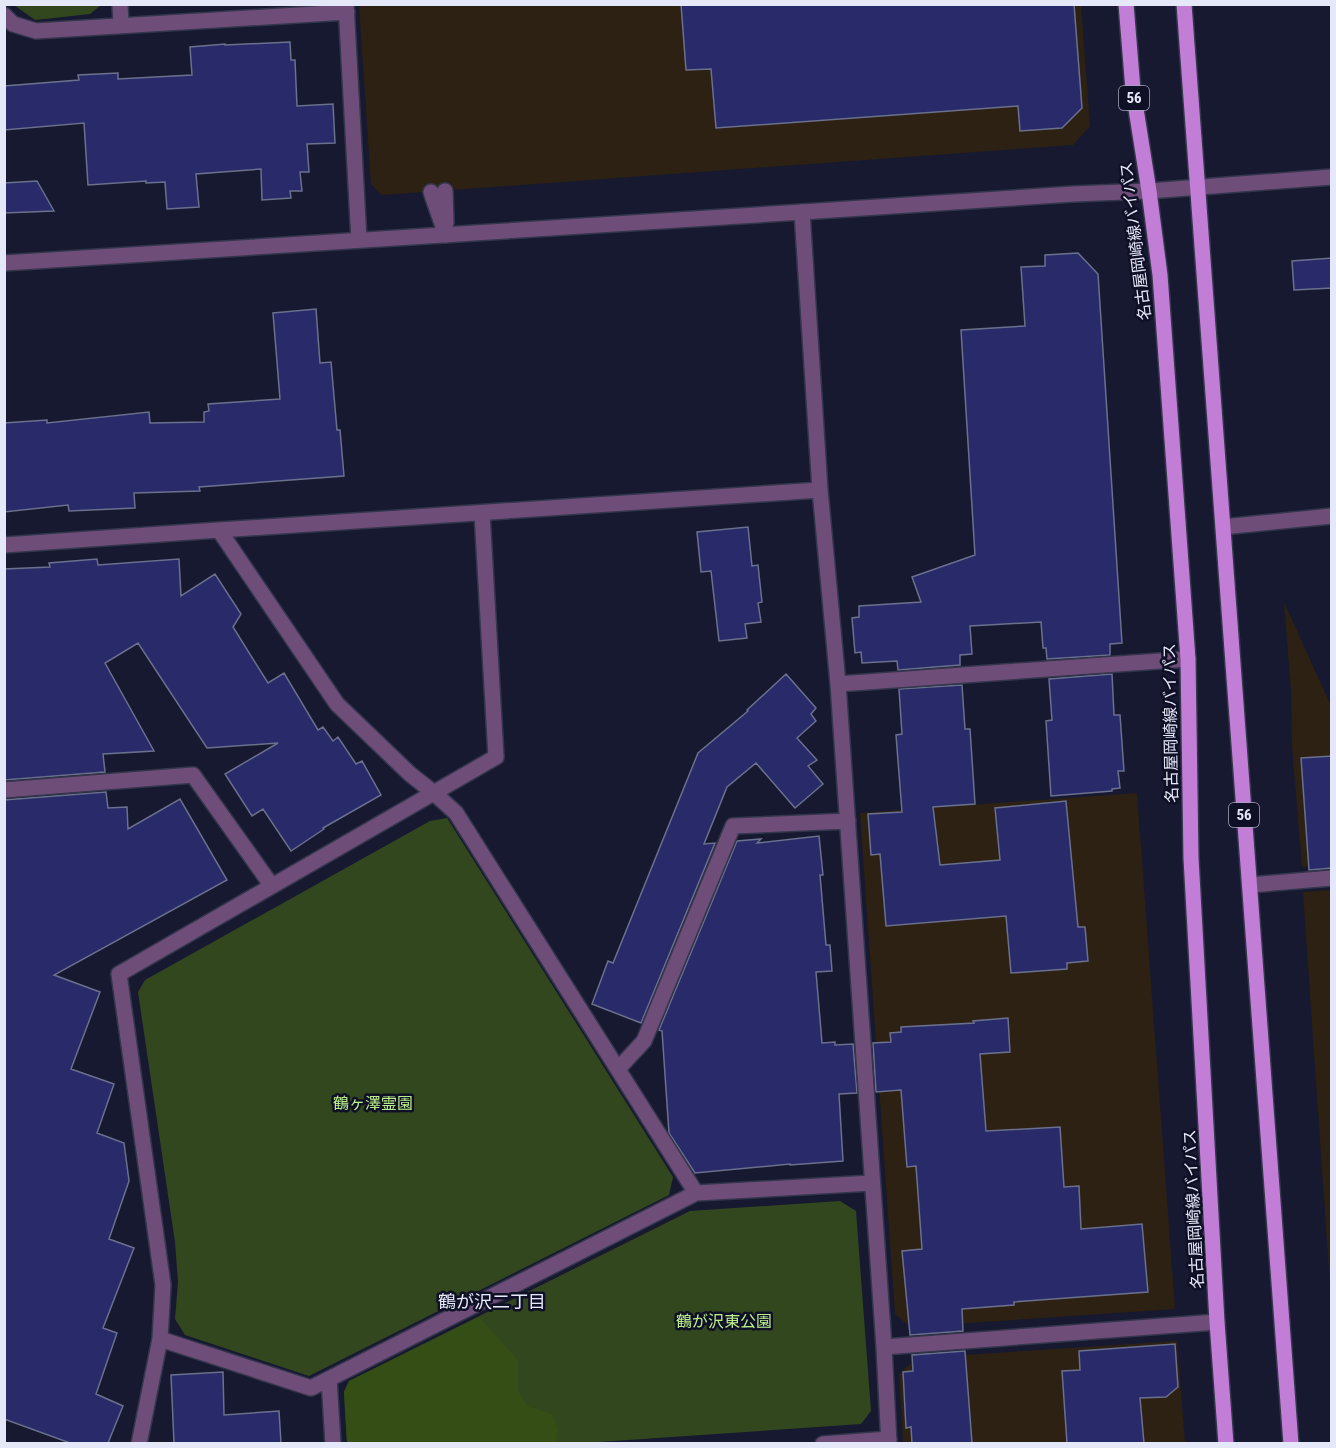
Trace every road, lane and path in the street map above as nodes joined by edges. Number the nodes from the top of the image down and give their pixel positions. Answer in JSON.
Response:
{"nodes":[{"id":1,"x":120,"y":4,"type":"edge"},
{"id":2,"x":1126,"y":4,"type":"edge"},
{"id":3,"x":1184,"y":4,"type":"edge"},
{"id":4,"x":347,"y":8,"type":"edge"},
{"id":5,"x":4,"y":15,"type":"edge"},
{"id":6,"x":121,"y":25,"type":"junction"},
{"id":7,"x":1332,"y":177,"type":"edge"},
{"id":8,"x":1199,"y":187,"type":"junction"},
{"id":9,"x":438,"y":191,"type":"dead end"},
{"id":10,"x":1149,"y":191,"type":"junction"},
{"id":11,"x":802,"y":212,"type":"junction"},
{"id":12,"x":446,"y":235,"type":"junction"},
{"id":13,"x":358,"y":240,"type":"junction"},
{"id":14,"x":4,"y":263,"type":"edge"},
{"id":15,"x":820,"y":490,"type":"junction"},
{"id":16,"x":483,"y":513,"type":"junction"},
{"id":17,"x":1332,"y":516,"type":"edge"},
{"id":18,"x":1223,"y":527,"type":"junction"},
{"id":19,"x":219,"y":530,"type":"junction"},
{"id":20,"x":4,"y":544,"type":"edge"},
{"id":21,"x":1188,"y":659,"type":"junction"},
{"id":22,"x":838,"y":684,"type":"junction"},
{"id":23,"x":4,"y":790,"type":"edge"},
{"id":24,"x":434,"y":793,"type":"junction"},
{"id":25,"x":848,"y":821,"type":"junction"},
{"id":26,"x":1332,"y":878,"type":"edge"},
{"id":27,"x":1250,"y":885,"type":"junction"},
{"id":28,"x":272,"y":886,"type":"junction"},
{"id":29,"x":618,"y":1069,"type":"junction"},
{"id":30,"x":872,"y":1183,"type":"junction"},
{"id":31,"x":696,"y":1193,"type":"junction"},
{"id":32,"x":1217,"y":1322,"type":"junction"},
{"id":33,"x":160,"y":1339,"type":"junction"},
{"id":34,"x":884,"y":1347,"type":"junction"},
{"id":35,"x":329,"y":1379,"type":"junction"},
{"id":36,"x":889,"y":1441,"type":"edge"},
{"id":37,"x":139,"y":1443,"type":"edge"},
{"id":38,"x":333,"y":1443,"type":"edge"},
{"id":39,"x":823,"y":1443,"type":"edge"},
{"id":40,"x":1226,"y":1443,"type":"edge"},
{"id":41,"x":1291,"y":1443,"type":"edge"}],
"edges":[{"from":1,"to":6,"type":"street"},
{"from":2,"to":10,"type":"main road","name":"名古屋岡崎線バイパス","number":"56"},
{"from":3,"to":8,"type":"main road","number":"56"},
{"from":4,"to":6,"type":"street"},
{"from":4,"to":13,"type":"street"},
{"from":5,"to":6,"type":"street"},
{"from":7,"to":8,"type":"street"},
{"from":8,"to":10,"type":"street"},
{"from":8,"to":18,"type":"main road","number":"56"},
{"from":9,"to":12,"type":"street"},
{"from":10,"to":11,"type":"street"},
{"from":10,"to":21,"type":"main road","name":"名古屋岡崎線バイパス","number":"56"},
{"from":11,"to":12,"type":"street"},
{"from":11,"to":15,"type":"street"},
{"from":12,"to":13,"type":"street"},
{"from":13,"to":14,"type":"street"},
{"from":15,"to":16,"type":"street"},
{"from":15,"to":22,"type":"street"},
{"from":16,"to":19,"type":"street"},
{"from":16,"to":24,"type":"street"},
{"from":17,"to":18,"type":"street"},
{"from":18,"to":27,"type":"main road","number":"56"},
{"from":19,"to":20,"type":"street"},
{"from":19,"to":24,"type":"street"},
{"from":21,"to":22,"type":"street"},
{"from":21,"to":32,"type":"main road","name":"名古屋岡崎線バイパス","number":"56"},
{"from":22,"to":25,"type":"street"},
{"from":23,"to":28,"type":"street"},
{"from":24,"to":28,"type":"street"},
{"from":24,"to":29,"type":"street"},
{"from":25,"to":29,"type":"street"},
{"from":25,"to":30,"type":"street"},
{"from":26,"to":27,"type":"street"},
{"from":27,"to":41,"type":"main road","number":"56"},
{"from":28,"to":33,"type":"street"},
{"from":29,"to":31,"type":"street"},
{"from":30,"to":31,"type":"street"},
{"from":30,"to":34,"type":"street"},
{"from":31,"to":35,"type":"street"},
{"from":32,"to":34,"type":"street"},
{"from":32,"to":40,"type":"main road","name":"名古屋岡崎線バイパス","number":"56"},
{"from":33,"to":35,"type":"street"},
{"from":33,"to":37,"type":"street"},
{"from":34,"to":36,"type":"street"},
{"from":35,"to":38,"type":"street"},
{"from":36,"to":39,"type":"street"}]}
